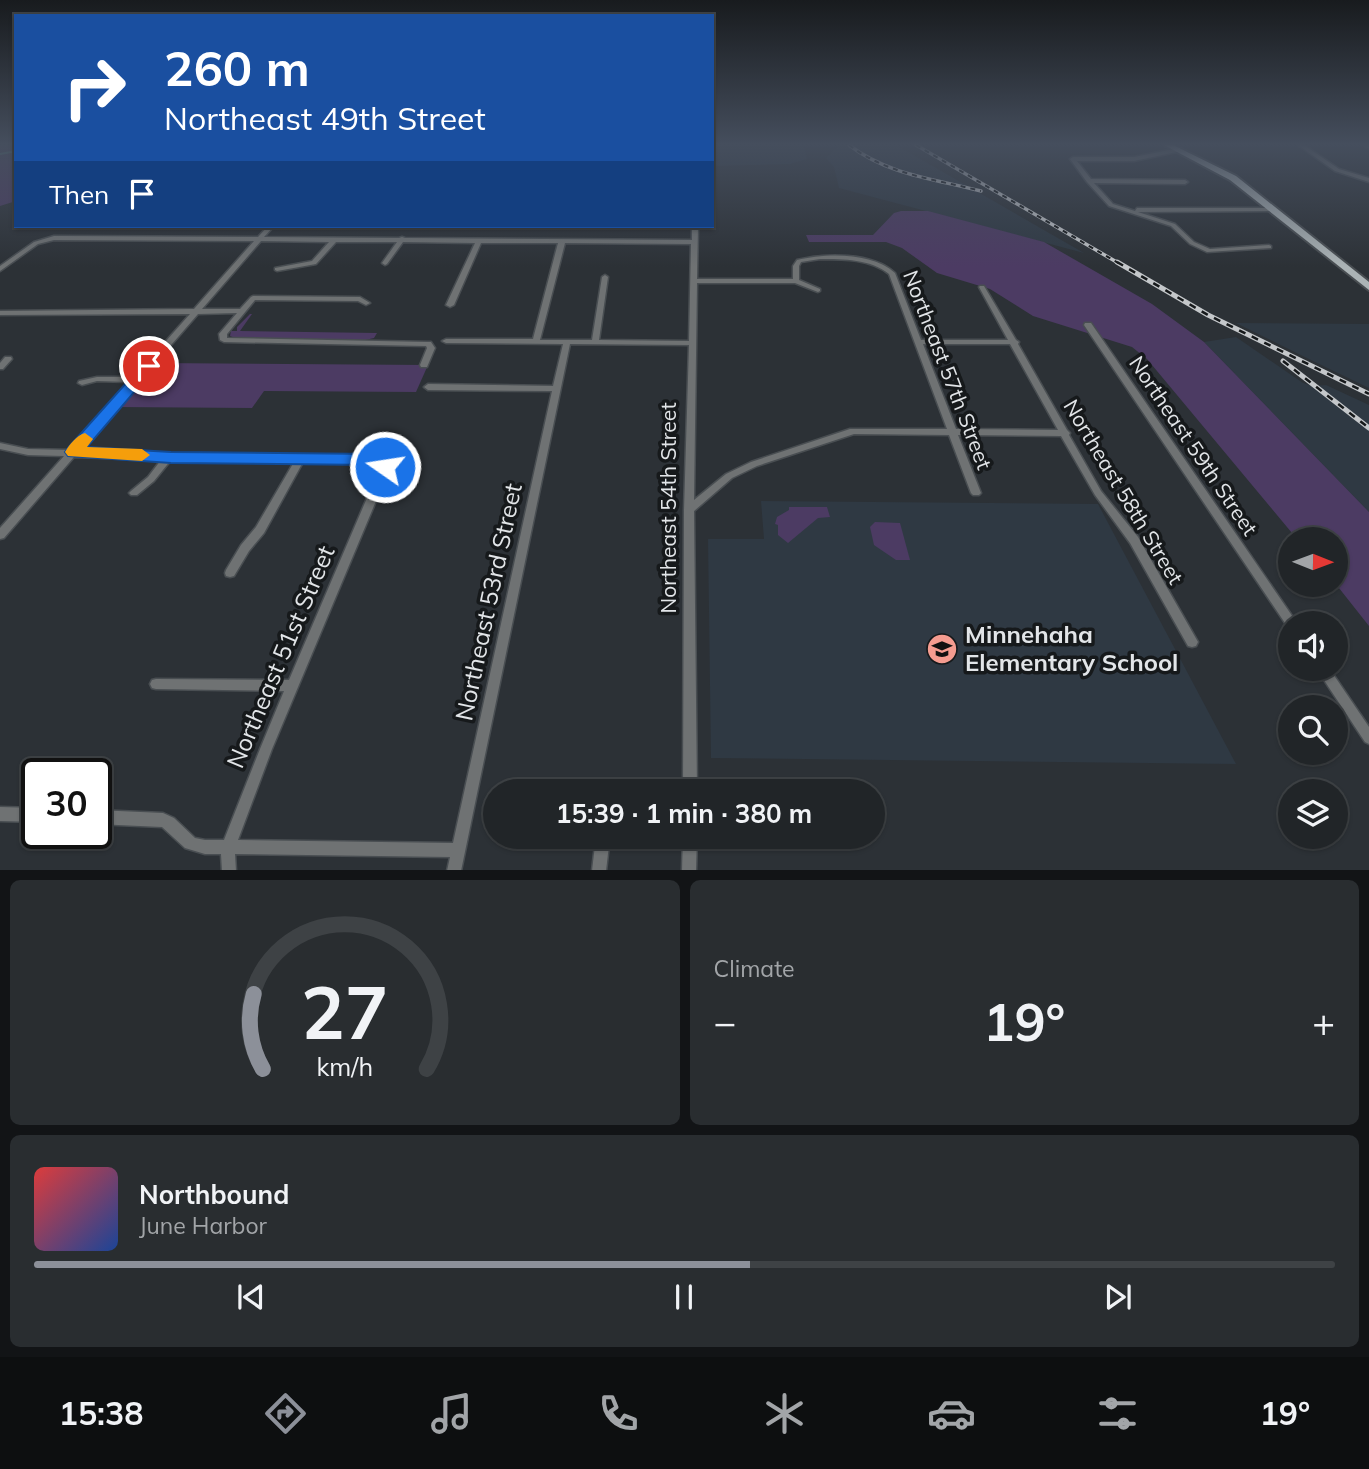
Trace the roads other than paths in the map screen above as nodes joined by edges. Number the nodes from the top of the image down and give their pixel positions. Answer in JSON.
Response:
{"nodes":[{"id":1,"x":1093,"y":186,"type":"edge"},
{"id":2,"x":1243,"y":186,"type":"edge"},
{"id":3,"x":1272,"y":209,"type":"junction"},
{"id":4,"x":1134,"y":211,"type":"junction"},
{"id":5,"x":269,"y":228,"type":"edge"},
{"id":6,"x":695,"y":228,"type":"edge"},
{"id":7,"x":260,"y":238,"type":"junction"},
{"id":8,"x":334,"y":239,"type":"junction"},
{"id":9,"x":402,"y":239,"type":"junction"},
{"id":10,"x":479,"y":240,"type":"junction"},
{"id":11,"x":562,"y":241,"type":"junction"},
{"id":12,"x":695,"y":242,"type":"junction"},
{"id":13,"x":1269,"y":247,"type":"dead end"},
{"id":14,"x":385,"y":263,"type":"dead end"},
{"id":15,"x":277,"y":268,"type":"dead end"},
{"id":16,"x":0,"y":269,"type":"edge"},
{"id":17,"x":605,"y":277,"type":"dead end"},
{"id":18,"x":693,"y":281,"type":"junction"},
{"id":19,"x":796,"y":281,"type":"junction"},
{"id":20,"x":982,"y":287,"type":"dead end"},
{"id":21,"x":1369,"y":287,"type":"edge"},
{"id":22,"x":818,"y":289,"type":"dead end"},
{"id":23,"x":366,"y":303,"type":"dead end"},
{"id":24,"x":450,"y":305,"type":"dead end"},
{"id":25,"x":197,"y":311,"type":"junction"},
{"id":26,"x":242,"y":311,"type":"junction"},
{"id":27,"x":0,"y":313,"type":"edge"},
{"id":28,"x":1088,"y":325,"type":"dead end"},
{"id":29,"x":446,"y":341,"type":"dead end"},
{"id":30,"x":536,"y":341,"type":"junction"},
{"id":31,"x":567,"y":342,"type":"junction"},
{"id":32,"x":595,"y":342,"type":"junction"},
{"id":33,"x":918,"y":342,"type":"junction"},
{"id":34,"x":1015,"y":342,"type":"junction"},
{"id":35,"x":691,"y":343,"type":"junction"},
{"id":36,"x":8,"y":359,"type":"dead end"},
{"id":37,"x":424,"y":365,"type":"dead end"},
{"id":38,"x":0,"y":367,"type":"edge"},
{"id":39,"x":136,"y":380,"type":"junction"},
{"id":40,"x":82,"y":383,"type":"dead end"},
{"id":41,"x":428,"y":387,"type":"dead end"},
{"id":42,"x":556,"y":389,"type":"junction"},
{"id":43,"x":954,"y":433,"type":"junction"},
{"id":44,"x":1066,"y":433,"type":"junction"},
{"id":45,"x":0,"y":446,"type":"edge"},
{"id":46,"x":73,"y":452,"type":"junction"},
{"id":47,"x":168,"y":457,"type":"junction"},
{"id":48,"x":300,"y":459,"type":"junction"},
{"id":49,"x":134,"y":493,"type":"dead end"},
{"id":50,"x":976,"y":493,"type":"dead end"},
{"id":51,"x":689,"y":510,"type":"junction"},
{"id":52,"x":0,"y":535,"type":"edge"},
{"id":53,"x":230,"y":573,"type":"dead end"},
{"id":54,"x":1282,"y":611,"type":"edge"},
{"id":55,"x":1192,"y":642,"type":"dead end"},
{"id":56,"x":1331,"y":681,"type":"edge"},
{"id":57,"x":156,"y":684,"type":"dead end"},
{"id":58,"x":293,"y":686,"type":"junction"},
{"id":59,"x":1369,"y":738,"type":"edge"},
{"id":60,"x":690,"y":779,"type":"edge"},
{"id":61,"x":0,"y":814,"type":"edge"},
{"id":62,"x":21,"y":815,"type":"edge"},
{"id":63,"x":112,"y":818,"type":"edge"},
{"id":64,"x":229,"y":847,"type":"junction"},
{"id":65,"x":601,"y":849,"type":"edge"},
{"id":66,"x":690,"y":849,"type":"edge"},
{"id":67,"x":458,"y":850,"type":"junction"},
{"id":68,"x":229,"y":870,"type":"edge"},
{"id":69,"x":454,"y":870,"type":"edge"},
{"id":70,"x":599,"y":870,"type":"edge"},
{"id":71,"x":690,"y":870,"type":"edge"}],
"edges":[{"from":1,"to":4,"type":"street"},
{"from":2,"to":3,"type":"main road"},
{"from":3,"to":4,"type":"street"},
{"from":3,"to":21,"type":"main road"},
{"from":4,"to":13,"type":"street"},
{"from":5,"to":7,"type":"street"},
{"from":6,"to":12,"type":"street","name":"Northeast 54th Street"},
{"from":7,"to":8,"type":"street"},
{"from":7,"to":16,"type":"street"},
{"from":7,"to":25,"type":"street"},
{"from":8,"to":9,"type":"street"},
{"from":8,"to":15,"type":"street"},
{"from":9,"to":10,"type":"street"},
{"from":9,"to":14,"type":"street"},
{"from":10,"to":11,"type":"street"},
{"from":10,"to":24,"type":"street"},
{"from":11,"to":12,"type":"street"},
{"from":11,"to":30,"type":"street"},
{"from":12,"to":18,"type":"street","name":"Northeast 54th Street"},
{"from":17,"to":32,"type":"street"},
{"from":18,"to":19,"type":"street"},
{"from":18,"to":35,"type":"street","name":"Northeast 54th Street"},
{"from":19,"to":22,"type":"street"},
{"from":19,"to":33,"type":"street","name":"Northeast 57th Street"},
{"from":20,"to":34,"type":"street","name":"Northeast 58th Street"},
{"from":23,"to":26,"type":"street"},
{"from":25,"to":26,"type":"street"},
{"from":25,"to":27,"type":"street"},
{"from":25,"to":39,"type":"street"},
{"from":26,"to":37,"type":"street"},
{"from":28,"to":54,"type":"street","name":"Northeast 59th Street"},
{"from":29,"to":30,"type":"street"},
{"from":30,"to":31,"type":"street"},
{"from":31,"to":32,"type":"street"},
{"from":31,"to":42,"type":"street","name":"Northeast 53rd Street"},
{"from":32,"to":35,"type":"street"},
{"from":33,"to":34,"type":"street"},
{"from":33,"to":43,"type":"street","name":"Northeast 57th Street"},
{"from":34,"to":44,"type":"street","name":"Northeast 58th Street"},
{"from":35,"to":51,"type":"street","name":"Northeast 54th Street"},
{"from":36,"to":38,"type":"street"},
{"from":39,"to":40,"type":"street"},
{"from":39,"to":46,"type":"street"},
{"from":41,"to":42,"type":"street"},
{"from":42,"to":67,"type":"street","name":"Northeast 53rd Street"},
{"from":43,"to":44,"type":"street"},
{"from":43,"to":50,"type":"street","name":"Northeast 57th Street"},
{"from":43,"to":51,"type":"street"},
{"from":44,"to":55,"type":"street","name":"Northeast 58th Street"},
{"from":45,"to":46,"type":"street"},
{"from":46,"to":47,"type":"street"},
{"from":46,"to":52,"type":"street"},
{"from":47,"to":48,"type":"street"},
{"from":47,"to":49,"type":"street"},
{"from":48,"to":53,"type":"street"},
{"from":48,"to":58,"type":"street","name":"Northeast 51st Street"},
{"from":51,"to":60,"type":"street","name":"Northeast 54th Street"},
{"from":56,"to":59,"type":"street"},
{"from":57,"to":58,"type":"street"},
{"from":58,"to":64,"type":"street","name":"Northeast 51st Street"},
{"from":61,"to":62,"type":"street"},
{"from":63,"to":64,"type":"street"},
{"from":64,"to":67,"type":"street"},
{"from":64,"to":68,"type":"street","name":"Northeast 51st Street"},
{"from":65,"to":70,"type":"street"},
{"from":66,"to":71,"type":"street"},
{"from":67,"to":69,"type":"street","name":"Northeast 53rd Street"}]}
